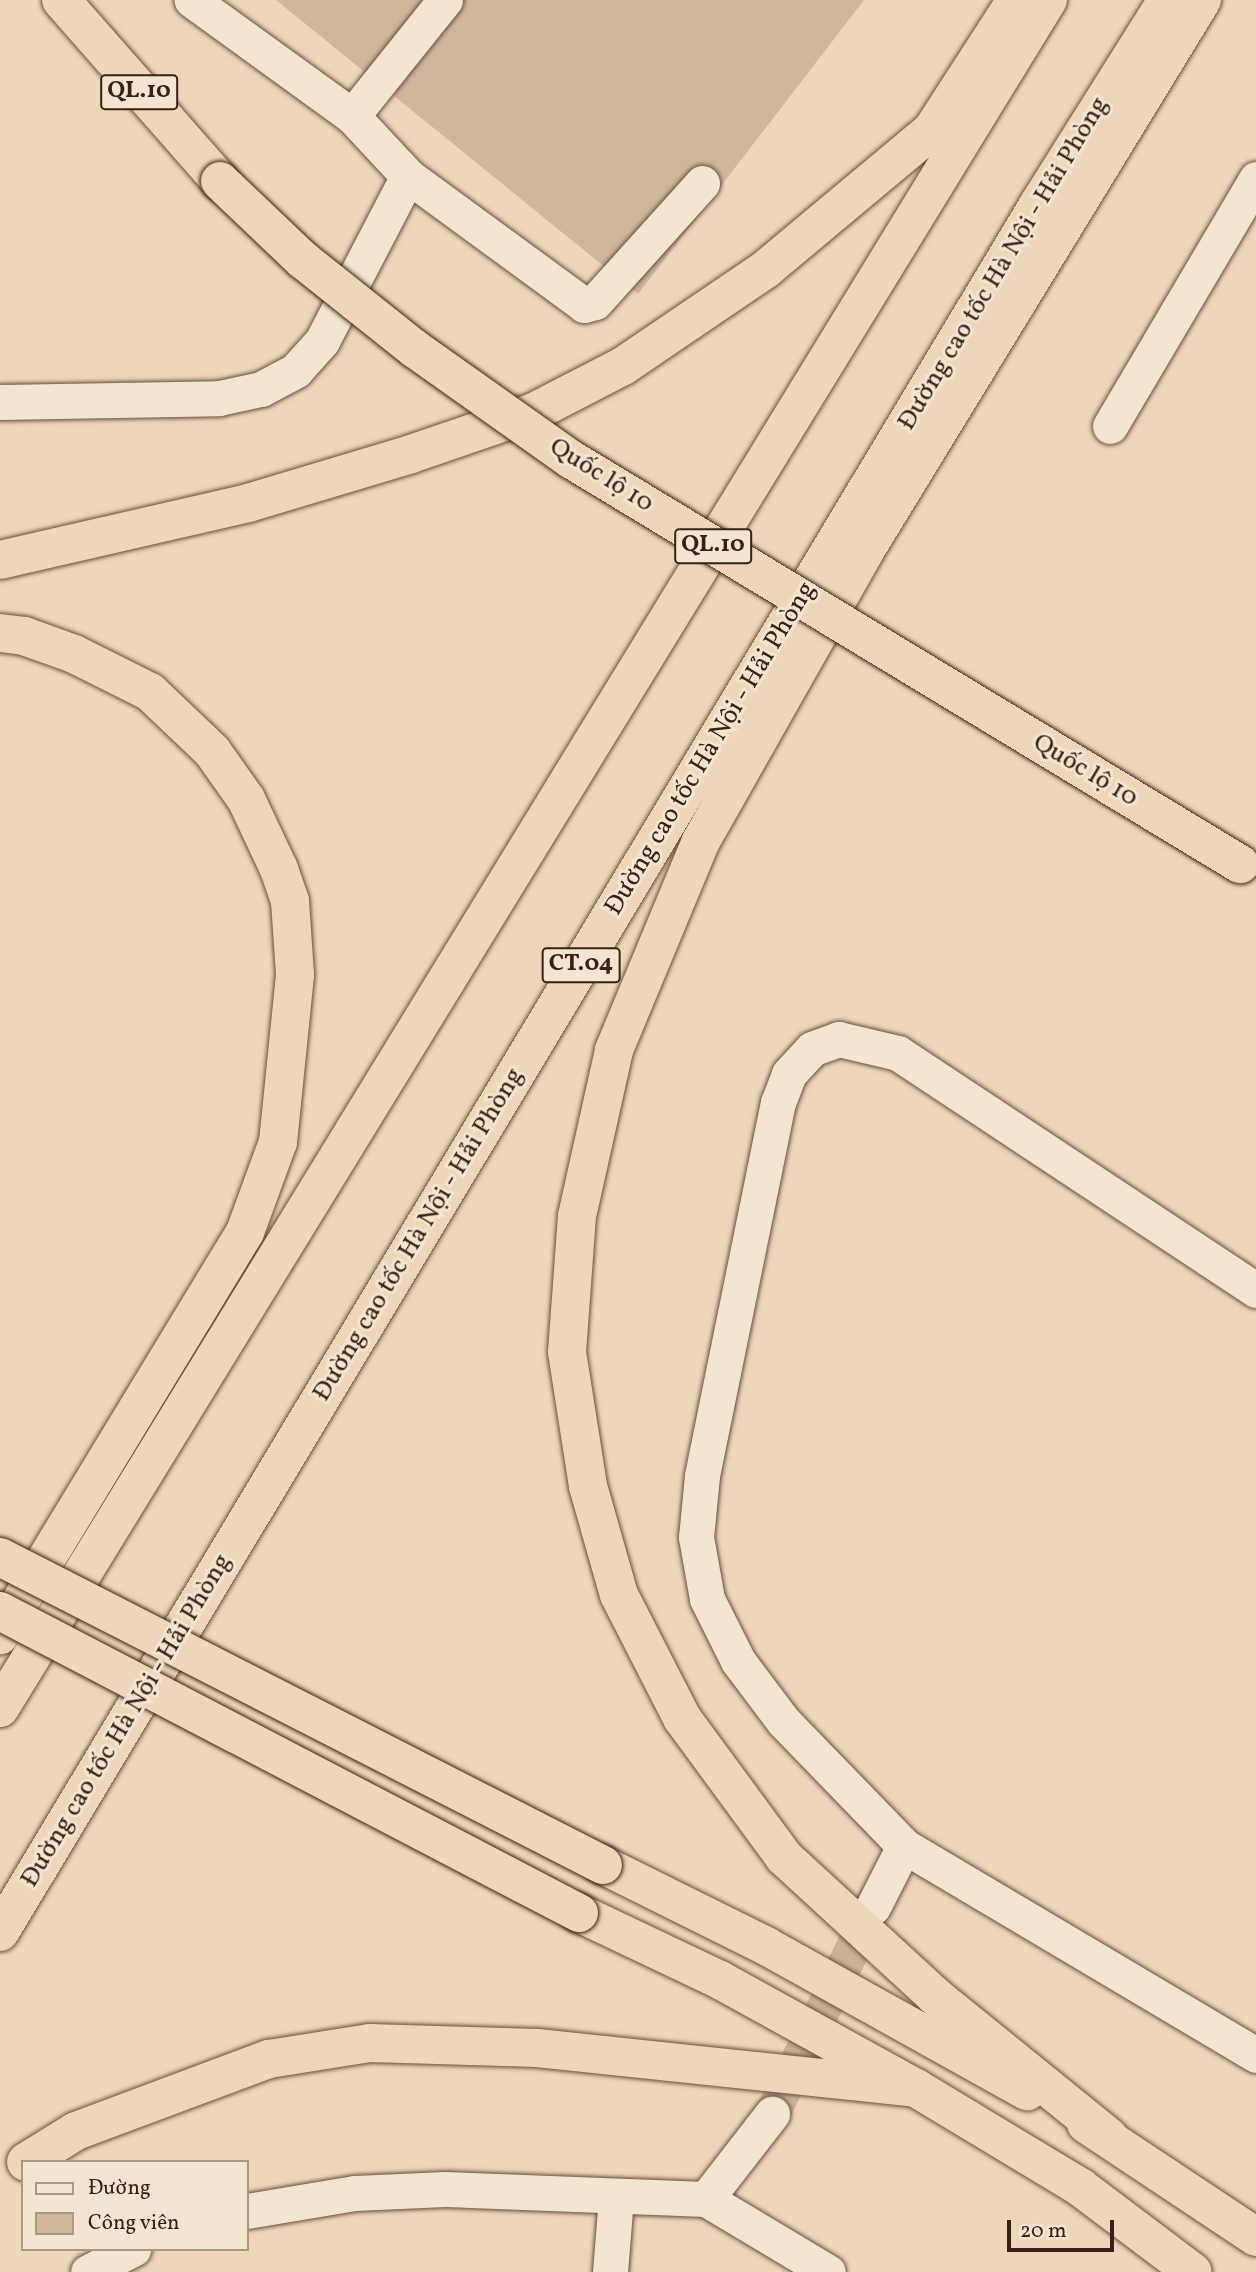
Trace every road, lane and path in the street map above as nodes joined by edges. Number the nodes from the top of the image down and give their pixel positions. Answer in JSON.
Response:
{"nodes":[{"id":1,"x":61,"y":0,"type":"edge"},
{"id":2,"x":192,"y":0,"type":"edge"},
{"id":3,"x":445,"y":0,"type":"edge"},
{"id":4,"x":1016,"y":0,"type":"edge"},
{"id":5,"x":1048,"y":0,"type":"edge"},
{"id":6,"x":1167,"y":0,"type":"edge"},
{"id":7,"x":1202,"y":0,"type":"edge"},
{"id":8,"x":352,"y":116,"type":"junction"},
{"id":9,"x":408,"y":176,"type":"junction"},
{"id":10,"x":1256,"y":179,"type":"edge"},
{"id":11,"x":702,"y":183,"type":"dead end"},
{"id":12,"x":0,"y":402,"type":"edge"},
{"id":13,"x":1110,"y":426,"type":"dead end"},
{"id":14,"x":0,"y":560,"type":"edge"},
{"id":15,"x":0,"y":633,"type":"edge"},
{"id":16,"x":1248,"y":869,"type":"edge"},
{"id":17,"x":1256,"y":1290,"type":"edge"},
{"id":18,"x":0,"y":1557,"type":"edge"},
{"id":19,"x":0,"y":1611,"type":"edge"},
{"id":20,"x":0,"y":1635,"type":"edge"},
{"id":21,"x":0,"y":1708,"type":"edge"},
{"id":22,"x":904,"y":1846,"type":"junction"},
{"id":23,"x":873,"y":1907,"type":"tunnel mouth"},
{"id":24,"x":0,"y":1932,"type":"edge"},
{"id":25,"x":1256,"y":2055,"type":"edge"},
{"id":26,"x":916,"y":2088,"type":"junction"},
{"id":27,"x":772,"y":2114,"type":"tunnel mouth"},
{"id":28,"x":1109,"y":2137,"type":"junction"},
{"id":29,"x":29,"y":2160,"type":"edge"},
{"id":30,"x":21,"y":2165,"type":"edge"},
{"id":31,"x":0,"y":2177,"type":"edge"},
{"id":32,"x":616,"y":2198,"type":"junction"},
{"id":33,"x":706,"y":2199,"type":"junction"},
{"id":34,"x":248,"y":2211,"type":"edge"},
{"id":35,"x":1256,"y":2237,"type":"edge"},
{"id":36,"x":129,"y":2251,"type":"edge"},
{"id":37,"x":88,"y":2272,"type":"edge"},
{"id":38,"x":610,"y":2272,"type":"edge"},
{"id":39,"x":828,"y":2272,"type":"edge"},
{"id":40,"x":1193,"y":2272,"type":"edge"}],
"edges":[{"from":1,"to":16,"type":"highway","name":"Quốc lộ 10","number":"QL.10","bridge":true},
{"from":2,"to":8,"type":"street"},
{"from":3,"to":8,"type":"street"},
{"from":4,"to":14,"type":"highway"},
{"from":5,"to":21,"type":"highway"},
{"from":6,"to":24,"type":"highway","name":"Đường cao tốc Hà Nội - Hải Phòng","number":"CT.04"},
{"from":7,"to":28,"type":"highway"},
{"from":8,"to":9,"type":"street"},
{"from":9,"to":11,"type":"street"},
{"from":9,"to":12,"type":"street"},
{"from":10,"to":13,"type":"street"},
{"from":15,"to":20,"type":"highway"},
{"from":17,"to":22,"type":"street"},
{"from":18,"to":28,"type":"highway","bridge":true},
{"from":19,"to":26,"type":"highway","bridge":true},
{"from":22,"to":23,"type":"street"},
{"from":22,"to":25,"type":"street"},
{"from":26,"to":29,"type":"highway"},
{"from":26,"to":40,"type":"highway"},
{"from":27,"to":33,"type":"street"},
{"from":28,"to":35,"type":"highway"},
{"from":30,"to":31,"type":"highway"},
{"from":32,"to":33,"type":"street"},
{"from":32,"to":34,"type":"street"},
{"from":32,"to":38,"type":"street"},
{"from":33,"to":39,"type":"street"},
{"from":36,"to":37,"type":"street"}]}
